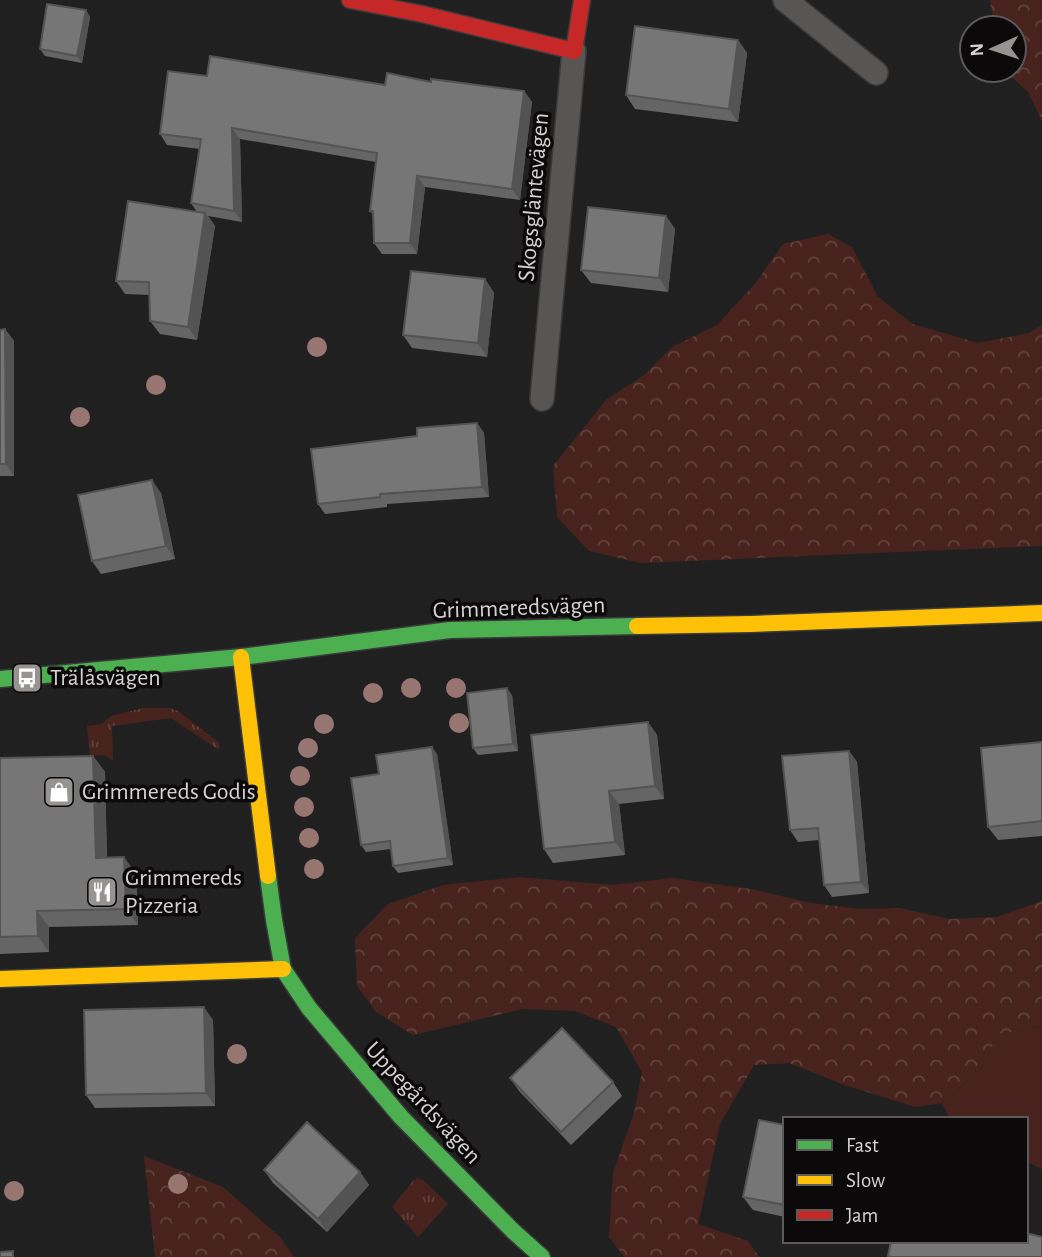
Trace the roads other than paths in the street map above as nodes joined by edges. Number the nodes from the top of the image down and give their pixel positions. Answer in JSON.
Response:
{"nodes":[{"id":1,"x":350,"y":0,"type":"edge"},
{"id":2,"x":582,"y":0,"type":"edge"},
{"id":3,"x":785,"y":0,"type":"edge"},
{"id":4,"x":574,"y":51,"type":"junction"},
{"id":5,"x":876,"y":73,"type":"dead end"},
{"id":6,"x":542,"y":399,"type":"dead end"},
{"id":7,"x":1042,"y":613,"type":"edge"},
{"id":8,"x":241,"y":657,"type":"junction"},
{"id":9,"x":0,"y":679,"type":"edge"},
{"id":10,"x":283,"y":969,"type":"junction"},
{"id":11,"x":0,"y":979,"type":"edge"},
{"id":12,"x":542,"y":1257,"type":"edge"}],
"edges":[{"from":1,"to":4,"type":"street"},
{"from":2,"to":4,"type":"street","name":"Skogsgläntevägen"},
{"from":3,"to":5,"type":"lane"},
{"from":4,"to":6,"type":"lane","name":"Skogsgläntevägen"},
{"from":7,"to":8,"type":"street","name":"Grimmeredsvägen"},
{"from":8,"to":9,"type":"street","name":"Grimmeredsvägen"},
{"from":8,"to":10,"type":"street","name":"Uppegårdsvägen"},
{"from":10,"to":11,"type":"street"},
{"from":10,"to":12,"type":"street","name":"Uppegårdsvägen"}]}
